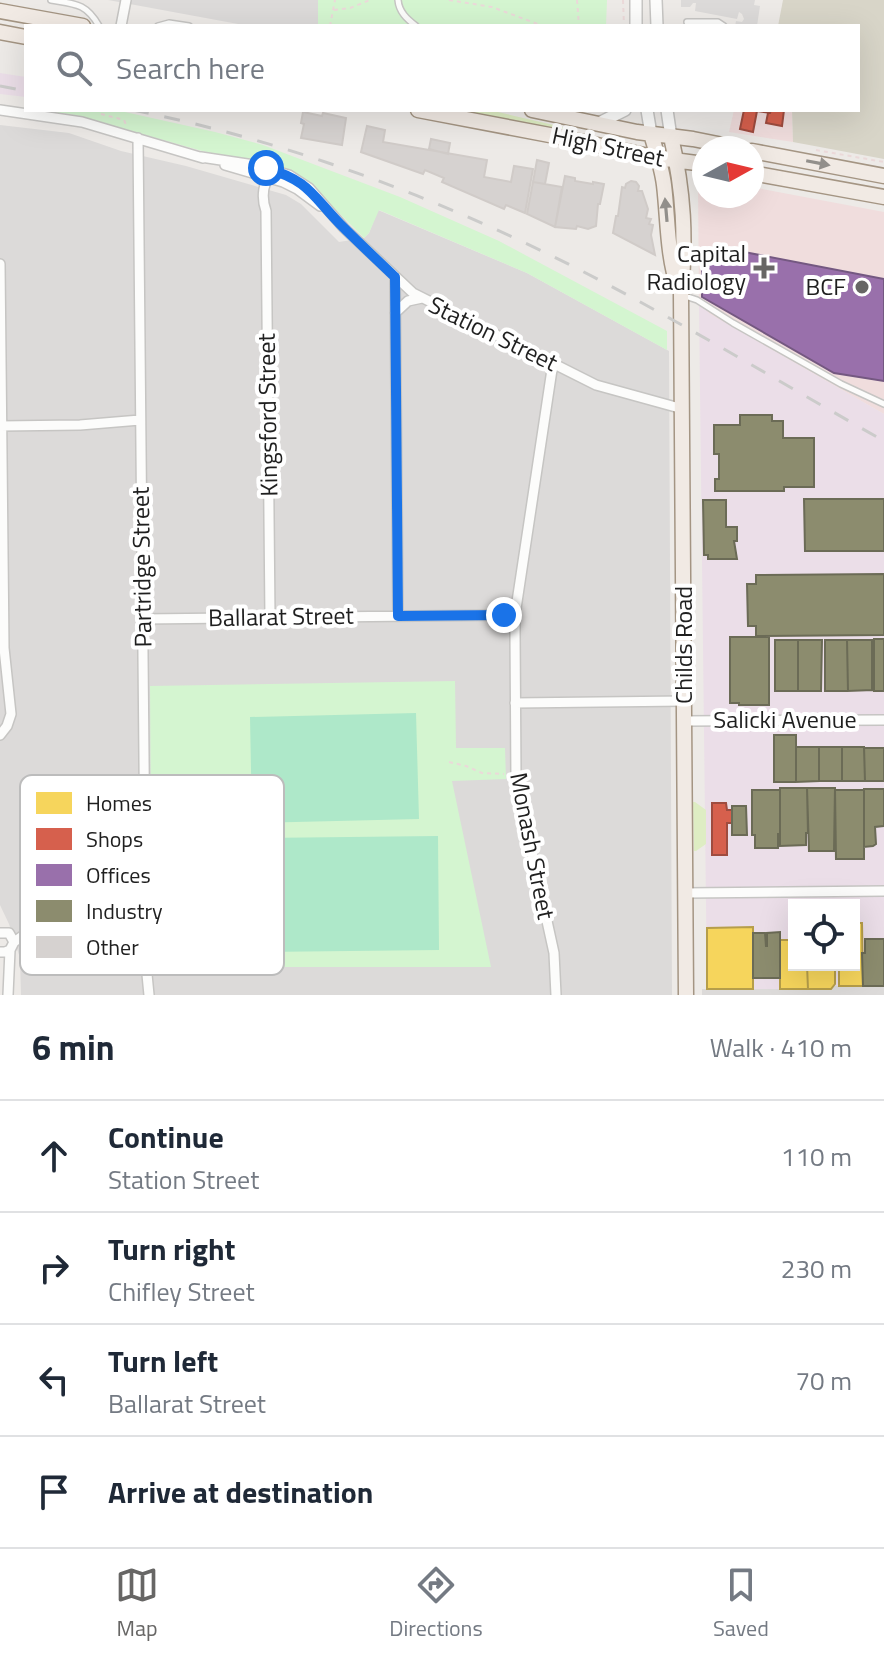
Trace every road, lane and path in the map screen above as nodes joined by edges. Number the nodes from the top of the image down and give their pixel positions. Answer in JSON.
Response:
{"nodes":[{"id":1,"x":51,"y":0,"type":"edge"},
{"id":2,"x":126,"y":0,"type":"edge"},
{"id":3,"x":335,"y":0,"type":"edge"},
{"id":4,"x":370,"y":0,"type":"edge"},
{"id":5,"x":398,"y":0,"type":"edge"},
{"id":6,"x":449,"y":0,"type":"edge"},
{"id":7,"x":577,"y":0,"type":"edge"},
{"id":8,"x":623,"y":0,"type":"edge"},
{"id":9,"x":645,"y":0,"type":"edge"},
{"id":10,"x":656,"y":0,"type":"edge"},
{"id":11,"x":636,"y":6,"type":"edge"},
{"id":12,"x":334,"y":10,"type":"junction"},
{"id":13,"x":0,"y":11,"type":"edge"},
{"id":14,"x":687,"y":22,"type":"dead end"},
{"id":15,"x":72,"y":24,"type":"edge"},
{"id":16,"x":98,"y":24,"type":"edge"},
{"id":17,"x":121,"y":24,"type":"edge"},
{"id":18,"x":330,"y":24,"type":"edge"},
{"id":19,"x":413,"y":24,"type":"edge"},
{"id":20,"x":538,"y":24,"type":"edge"},
{"id":21,"x":579,"y":24,"type":"edge"},
{"id":22,"x":624,"y":24,"type":"edge"},
{"id":23,"x":657,"y":24,"type":"edge"},
{"id":24,"x":721,"y":24,"type":"edge"},
{"id":25,"x":0,"y":32,"type":"edge"},
{"id":26,"x":24,"y":37,"type":"edge"},
{"id":27,"x":0,"y":110,"type":"edge"},
{"id":28,"x":429,"y":112,"type":"edge"},
{"id":29,"x":542,"y":112,"type":"edge"},
{"id":30,"x":622,"y":112,"type":"edge"},
{"id":31,"x":647,"y":112,"type":"edge"},
{"id":32,"x":667,"y":112,"type":"edge"},
{"id":33,"x":101,"y":114,"type":"dead end"},
{"id":34,"x":599,"y":123,"type":"junction"},
{"id":35,"x":125,"y":134,"type":"junction"},
{"id":36,"x":651,"y":134,"type":"junction"},
{"id":37,"x":671,"y":137,"type":"junction"},
{"id":38,"x":138,"y":138,"type":"junction"},
{"id":39,"x":692,"y":140,"type":"edge"},
{"id":40,"x":806,"y":148,"type":"dead end"},
{"id":41,"x":764,"y":153,"type":"edge"},
{"id":42,"x":658,"y":158,"type":"junction"},
{"id":43,"x":677,"y":161,"type":"junction"},
{"id":44,"x":884,"y":162,"type":"edge"},
{"id":45,"x":692,"y":163,"type":"edge"},
{"id":46,"x":271,"y":175,"type":"junction"},
{"id":47,"x":764,"y":175,"type":"edge"},
{"id":48,"x":884,"y":176,"type":"edge"},
{"id":49,"x":884,"y":197,"type":"edge"},
{"id":50,"x":0,"y":264,"type":"edge"},
{"id":51,"x":395,"y":277,"type":"junction"},
{"id":52,"x":681,"y":294,"type":"junction"},
{"id":53,"x":422,"y":298,"type":"junction"},
{"id":54,"x":395,"y":314,"type":"junction"},
{"id":55,"x":553,"y":363,"type":"junction"},
{"id":56,"x":884,"y":404,"type":"edge"},
{"id":57,"x":683,"y":409,"type":"junction"},
{"id":58,"x":140,"y":420,"type":"junction"},
{"id":59,"x":1,"y":426,"type":"edge"},
{"id":60,"x":515,"y":615,"type":"junction"},
{"id":61,"x":398,"y":616,"type":"junction"},
{"id":62,"x":270,"y":618,"type":"junction"},
{"id":63,"x":142,"y":619,"type":"junction"},
{"id":64,"x":685,"y":701,"type":"junction"},
{"id":65,"x":515,"y":703,"type":"junction"},
{"id":66,"x":884,"y":720,"type":"edge"},
{"id":67,"x":685,"y":721,"type":"junction"},
{"id":68,"x":0,"y":735,"type":"edge"},
{"id":69,"x":449,"y":762,"type":"dead end"},
{"id":70,"x":506,"y":774,"type":"dead end"},
{"id":71,"x":144,"y":775,"type":"edge"},
{"id":72,"x":884,"y":891,"type":"edge"},
{"id":73,"x":686,"y":893,"type":"junction"},
{"id":74,"x":0,"y":923,"type":"edge"},
{"id":75,"x":6,"y":942,"type":"edge"},
{"id":76,"x":147,"y":975,"type":"edge"},
{"id":77,"x":8,"y":995,"type":"edge"},
{"id":78,"x":149,"y":995,"type":"edge"},
{"id":79,"x":556,"y":995,"type":"edge"},
{"id":80,"x":686,"y":995,"type":"edge"}],
"edges":[{"from":1,"to":16,"type":"lane"},
{"from":2,"to":17,"type":"street"},
{"from":3,"to":12,"type":"path"},
{"from":4,"to":12,"type":"path"},
{"from":5,"to":19,"type":"lane"},
{"from":6,"to":20,"type":"path"},
{"from":7,"to":21,"type":"path"},
{"from":8,"to":22,"type":"path"},
{"from":9,"to":11,"type":"street"},
{"from":10,"to":23,"type":"street"},
{"from":12,"to":18,"type":"path"},
{"from":13,"to":15,"type":"main road"},
{"from":14,"to":24,"type":"lane"},
{"from":25,"to":26,"type":"main road"},
{"from":27,"to":35,"type":"street","name":"Station Street"},
{"from":28,"to":42,"type":"main road","name":"High Street"},
{"from":29,"to":34,"type":"main road","name":"High Street"},
{"from":30,"to":34,"type":"street"},
{"from":31,"to":36,"type":"street"},
{"from":32,"to":37,"type":"street"},
{"from":33,"to":35,"type":"path"},
{"from":34,"to":36,"type":"main road","name":"High Street"},
{"from":35,"to":38,"type":"street","name":"Station Street"},
{"from":36,"to":37,"type":"main road","name":"High Street"},
{"from":36,"to":42,"type":"main road","name":"Childs Road"},
{"from":37,"to":39,"type":"main road","name":"High Street"},
{"from":37,"to":43,"type":"main road","name":"Childs Road"},
{"from":38,"to":46,"type":"street","name":"Station Street"},
{"from":38,"to":58,"type":"street","name":"Partridge Street"},
{"from":40,"to":44,"type":"path"},
{"from":41,"to":48,"type":"main road","one_way":true},
{"from":42,"to":43,"type":"main road","name":"High Street"},
{"from":52,"to":42,"type":"main road","name":"Childs Road","one_way":true},
{"from":43,"to":45,"type":"main road","name":"High Street"},
{"from":43,"to":52,"type":"main road","name":"Childs Road"},
{"from":46,"to":51,"type":"street","name":"Station Street"},
{"from":46,"to":62,"type":"street","name":"Kingsford Street"},
{"from":47,"to":49,"type":"main road"},
{"from":50,"to":59,"type":"street"},
{"from":51,"to":53,"type":"street","name":"Station Street"},
{"from":51,"to":54,"type":"street"},
{"from":52,"to":56,"type":"lane"},
{"from":52,"to":57,"type":"main road","name":"Childs Road"},
{"from":53,"to":54,"type":"street"},
{"from":53,"to":55,"type":"street","name":"Station Street"},
{"from":54,"to":61,"type":"street"},
{"from":55,"to":57,"type":"street","name":"Station Street"},
{"from":55,"to":60,"type":"street","name":"Monash Street"},
{"from":57,"to":64,"type":"main road","name":"Childs Road"},
{"from":58,"to":59,"type":"street"},
{"from":58,"to":63,"type":"street","name":"Partridge Street"},
{"from":59,"to":68,"type":"street"},
{"from":60,"to":61,"type":"street","name":"Ballarat Street"},
{"from":60,"to":65,"type":"street","name":"Monash Street"},
{"from":61,"to":62,"type":"street","name":"Ballarat Street"},
{"from":62,"to":63,"type":"street","name":"Ballarat Street"},
{"from":63,"to":71,"type":"street","name":"Partridge Street"},
{"from":64,"to":65,"type":"street"},
{"from":64,"to":67,"type":"main road","name":"Childs Road"},
{"from":65,"to":79,"type":"street","name":"Monash Street"},
{"from":66,"to":67,"type":"street","name":"Salicki Avenue"},
{"from":67,"to":73,"type":"main road","name":"Childs Road"},
{"from":69,"to":70,"type":"path"},
{"from":72,"to":73,"type":"street"},
{"from":73,"to":80,"type":"main road","name":"Childs Road"},
{"from":74,"to":75,"type":"street"},
{"from":75,"to":77,"type":"street"},
{"from":76,"to":78,"type":"street","name":"Partridge Street"}]}
